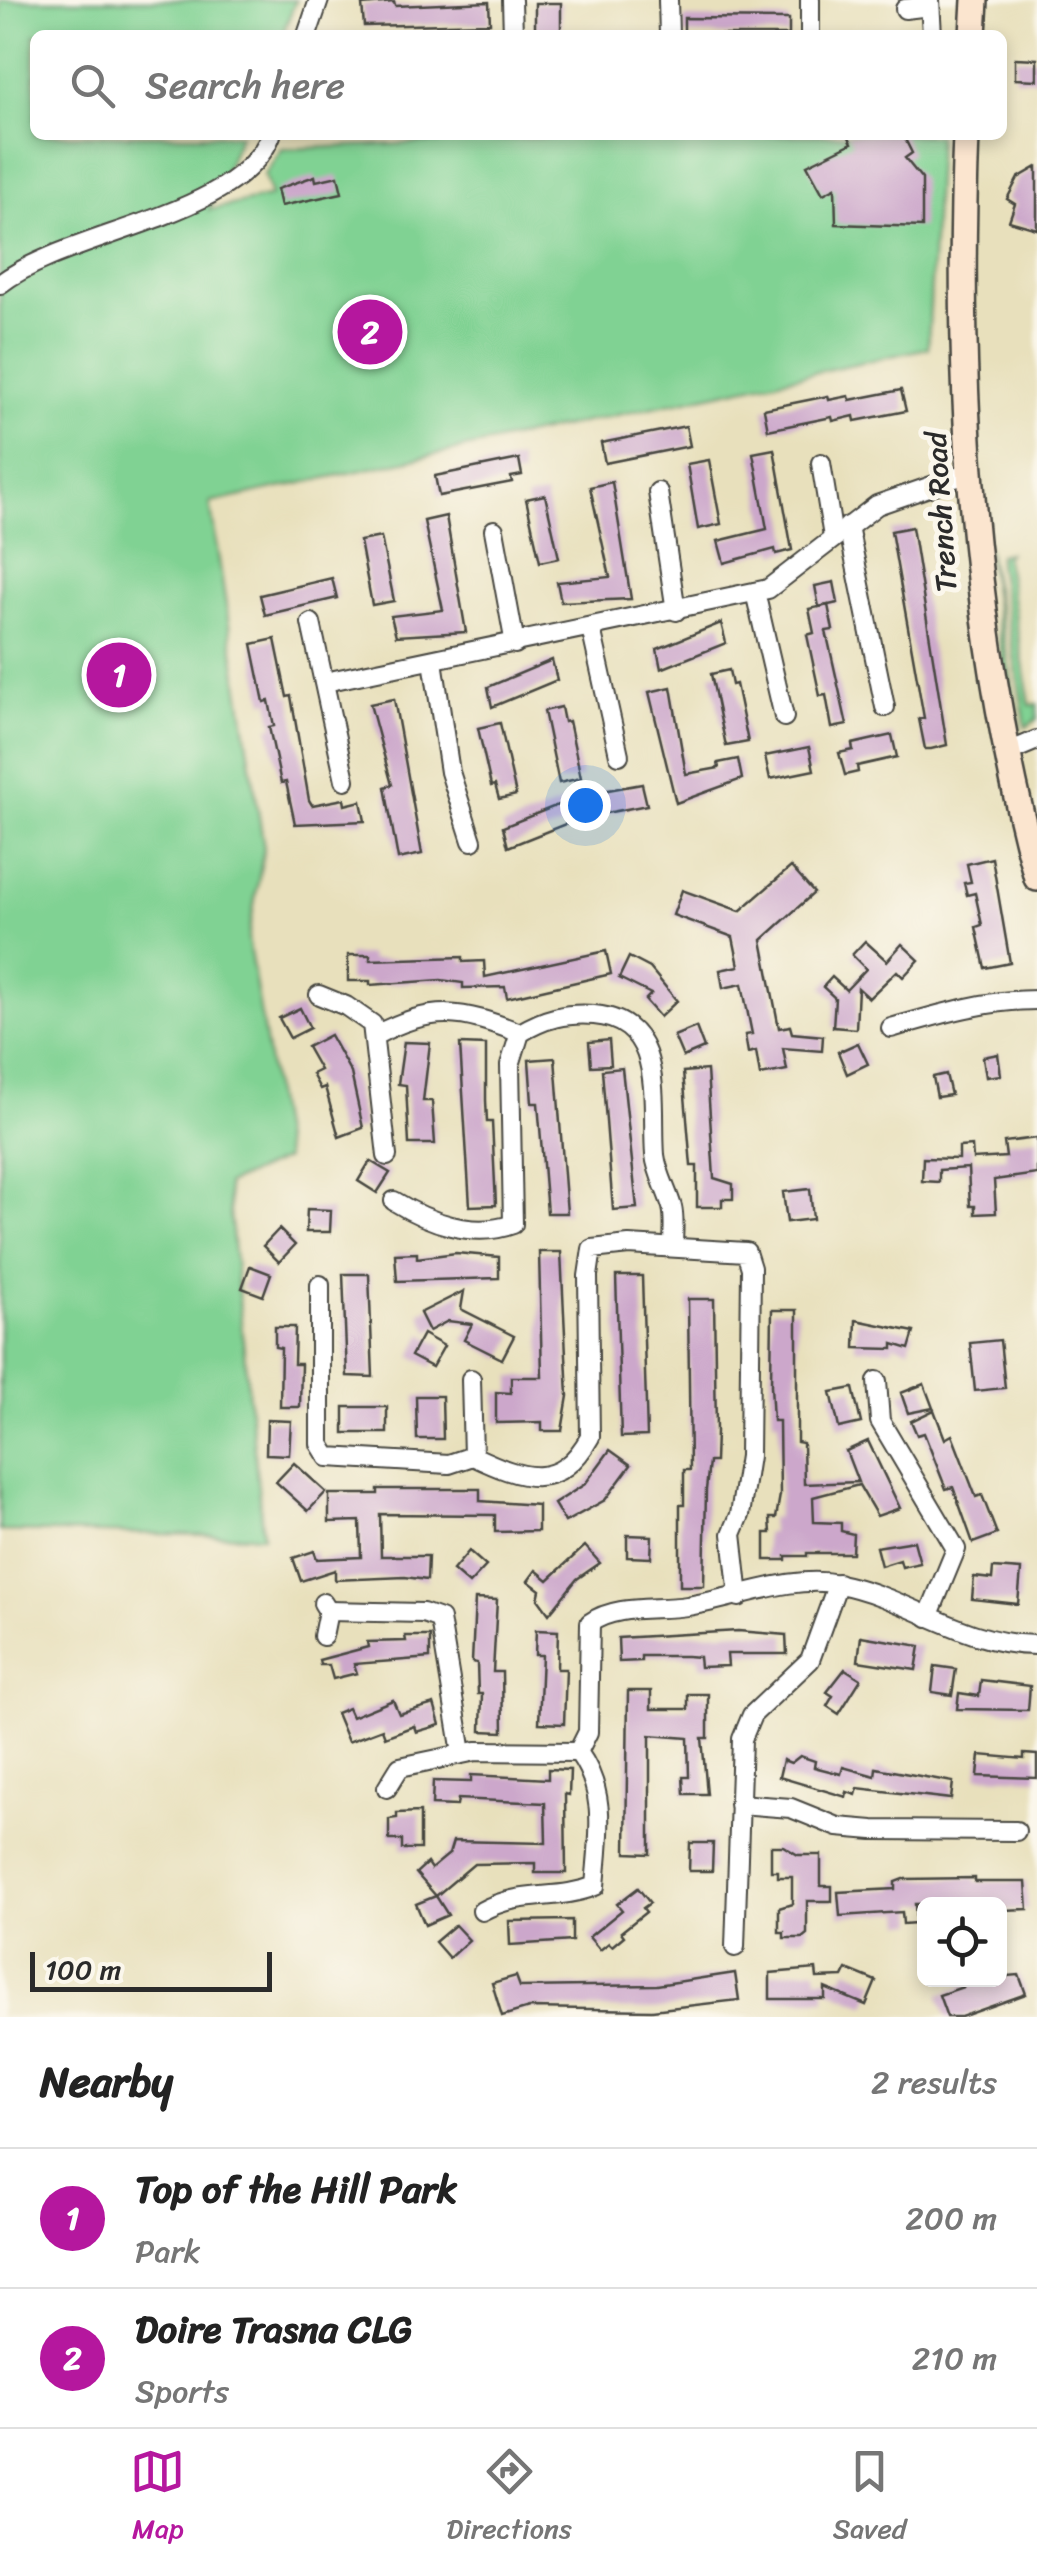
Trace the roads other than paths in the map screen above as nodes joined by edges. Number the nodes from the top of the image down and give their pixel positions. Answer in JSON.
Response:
{"nodes":[{"id":1,"x":320,"y":0,"type":"edge"},
{"id":2,"x":512,"y":0,"type":"edge"},
{"id":3,"x":668,"y":0,"type":"edge"},
{"id":4,"x":810,"y":0,"type":"edge"},
{"id":5,"x":976,"y":0,"type":"edge"},
{"id":6,"x":930,"y":3,"type":"edge"},
{"id":7,"x":905,"y":8,"type":"dead end"},
{"id":8,"x":309,"y":30,"type":"edge"},
{"id":9,"x":513,"y":30,"type":"edge"},
{"id":10,"x":668,"y":30,"type":"edge"},
{"id":11,"x":810,"y":30,"type":"edge"},
{"id":12,"x":932,"y":30,"type":"edge"},
{"id":13,"x":974,"y":30,"type":"edge"},
{"id":14,"x":267,"y":140,"type":"edge"},
{"id":15,"x":966,"y":140,"type":"edge"},
{"id":16,"x":0,"y":284,"type":"edge"},
{"id":17,"x":820,"y":463,"type":"dead end"},
{"id":18,"x":970,"y":473,"type":"junction"},
{"id":19,"x":658,"y":492,"type":"dead end"},
{"id":20,"x":494,"y":530,"type":"dead end"},
{"id":21,"x":841,"y":531,"type":"junction"},
{"id":22,"x":755,"y":592,"type":"junction"},
{"id":23,"x":676,"y":611,"type":"junction"},
{"id":24,"x":311,"y":622,"type":"dead end"},
{"id":25,"x":591,"y":628,"type":"junction"},
{"id":26,"x":515,"y":644,"type":"junction"},
{"id":27,"x":433,"y":661,"type":"junction"},
{"id":28,"x":325,"y":682,"type":"junction"},
{"id":29,"x":885,"y":707,"type":"dead end"},
{"id":30,"x":784,"y":717,"type":"dead end"},
{"id":31,"x":1037,"y":740,"type":"edge"},
{"id":32,"x":1006,"y":753,"type":"junction"},
{"id":33,"x":618,"y":756,"type":"dead end"},
{"id":34,"x":345,"y":780,"type":"dead end"},
{"id":35,"x":472,"y":841,"type":"dead end"},
{"id":36,"x":1037,"y":878,"type":"edge"},
{"id":37,"x":318,"y":995,"type":"dead end"},
{"id":38,"x":1037,"y":1000,"type":"edge"},
{"id":39,"x":891,"y":1028,"type":"dead end"},
{"id":40,"x":520,"y":1034,"type":"junction"},
{"id":41,"x":376,"y":1035,"type":"junction"},
{"id":42,"x":387,"y":1156,"type":"dead end"},
{"id":43,"x":394,"y":1200,"type":"dead end"},
{"id":44,"x":673,"y":1246,"type":"junction"},
{"id":45,"x":320,"y":1285,"type":"dead end"},
{"id":46,"x":471,"y":1380,"type":"dead end"},
{"id":47,"x":876,"y":1381,"type":"dead end"},
{"id":48,"x":473,"y":1456,"type":"junction"},
{"id":49,"x":838,"y":1583,"type":"junction"},
{"id":50,"x":739,"y":1597,"type":"junction"},
{"id":51,"x":928,"y":1616,"type":"junction"},
{"id":52,"x":323,"y":1636,"type":"dead end"},
{"id":53,"x":1037,"y":1645,"type":"edge"},
{"id":54,"x":578,"y":1752,"type":"junction"},
{"id":55,"x":462,"y":1753,"type":"junction"},
{"id":56,"x":379,"y":1760,"type":"dead end"},
{"id":57,"x":400,"y":1768,"type":"junction"},
{"id":58,"x":388,"y":1788,"type":"dead end"},
{"id":59,"x":739,"y":1804,"type":"junction"},
{"id":60,"x":1016,"y":1830,"type":"dead end"},
{"id":61,"x":482,"y":1912,"type":"dead end"},
{"id":62,"x":735,"y":1947,"type":"dead end"}],
"edges":[{"from":1,"to":8,"type":"street"},
{"from":2,"to":9,"type":"street"},
{"from":3,"to":10,"type":"street"},
{"from":4,"to":11,"type":"street"},
{"from":5,"to":13,"type":"street"},
{"from":6,"to":7,"type":"street"},
{"from":6,"to":12,"type":"street"},
{"from":14,"to":16,"type":"street"},
{"from":15,"to":18,"type":"street","name":"Trench Road"},
{"from":17,"to":21,"type":"street"},
{"from":18,"to":21,"type":"street"},
{"from":18,"to":32,"type":"street","name":"Trench Road"},
{"from":19,"to":23,"type":"street"},
{"from":20,"to":26,"type":"street"},
{"from":21,"to":22,"type":"street"},
{"from":21,"to":29,"type":"street"},
{"from":22,"to":23,"type":"street"},
{"from":22,"to":30,"type":"street"},
{"from":23,"to":25,"type":"street"},
{"from":24,"to":28,"type":"street"},
{"from":25,"to":26,"type":"street"},
{"from":25,"to":33,"type":"street"},
{"from":26,"to":27,"type":"street"},
{"from":27,"to":28,"type":"street"},
{"from":27,"to":35,"type":"street"},
{"from":28,"to":34,"type":"street"},
{"from":31,"to":32,"type":"street"},
{"from":32,"to":36,"type":"street","name":"Trench Road"},
{"from":37,"to":41,"type":"street"},
{"from":38,"to":39,"type":"street"},
{"from":40,"to":41,"type":"street"},
{"from":40,"to":43,"type":"street"},
{"from":40,"to":44,"type":"street"},
{"from":41,"to":42,"type":"street"},
{"from":44,"to":48,"type":"street"},
{"from":44,"to":50,"type":"street"},
{"from":45,"to":48,"type":"street"},
{"from":46,"to":48,"type":"street"},
{"from":47,"to":51,"type":"street"},
{"from":49,"to":50,"type":"street"},
{"from":49,"to":51,"type":"street"},
{"from":49,"to":59,"type":"street"},
{"from":50,"to":54,"type":"street"},
{"from":51,"to":53,"type":"street"},
{"from":52,"to":55,"type":"street"},
{"from":54,"to":55,"type":"street"},
{"from":54,"to":61,"type":"street"},
{"from":55,"to":57,"type":"street"},
{"from":56,"to":57,"type":"street"},
{"from":57,"to":58,"type":"street"},
{"from":59,"to":60,"type":"street"},
{"from":59,"to":62,"type":"street"}]}
